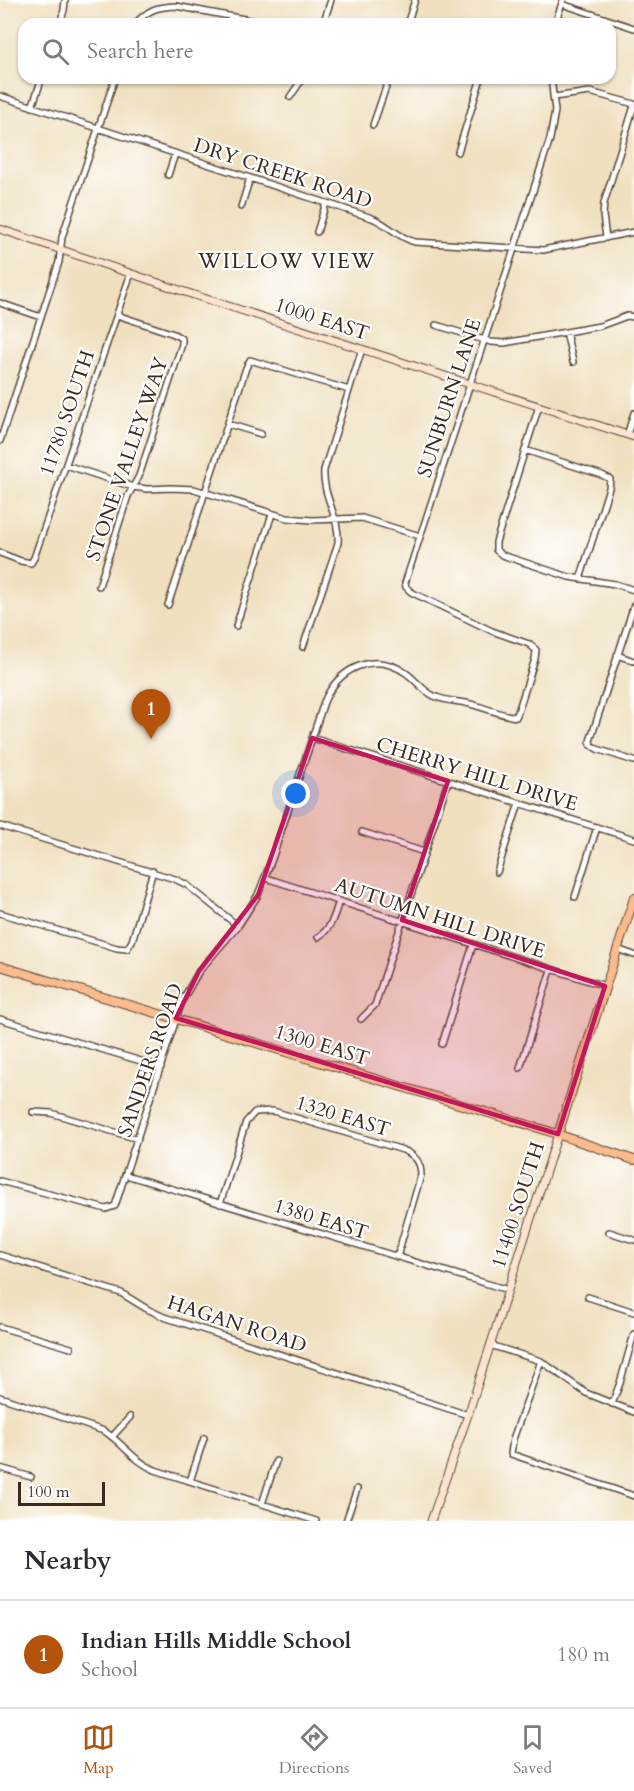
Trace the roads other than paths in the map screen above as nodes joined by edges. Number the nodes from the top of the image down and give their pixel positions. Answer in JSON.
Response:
{"nodes":[{"id":1,"x":65,"y":0,"type":"edge"},
{"id":2,"x":331,"y":0,"type":"edge"},
{"id":3,"x":415,"y":0,"type":"edge"},
{"id":4,"x":563,"y":2,"type":"edge"},
{"id":5,"x":62,"y":18,"type":"edge"},
{"id":6,"x":140,"y":18,"type":"edge"},
{"id":7,"x":240,"y":18,"type":"edge"},
{"id":8,"x":325,"y":18,"type":"edge"},
{"id":9,"x":409,"y":18,"type":"edge"},
{"id":10,"x":557,"y":18,"type":"edge"},
{"id":11,"x":607,"y":18,"type":"edge"},
{"id":12,"x":616,"y":21,"type":"edge"},
{"id":13,"x":634,"y":28,"type":"edge"},
{"id":14,"x":40,"y":84,"type":"edge"},
{"id":15,"x":113,"y":84,"type":"edge"},
{"id":16,"x":299,"y":84,"type":"edge"},
{"id":17,"x":387,"y":84,"type":"edge"},
{"id":18,"x":479,"y":84,"type":"edge"},
{"id":19,"x":552,"y":84,"type":"edge"},
{"id":20,"x":0,"y":96,"type":"edge"},
{"id":21,"x":290,"y":97,"type":"dead end"},
{"id":22,"x":554,"y":98,"type":"junction"},
{"id":23,"x":634,"y":105,"type":"edge"},
{"id":24,"x":32,"y":107,"type":"junction"},
{"id":25,"x":373,"y":125,"type":"dead end"},
{"id":26,"x":98,"y":129,"type":"junction"},
{"id":27,"x":458,"y":152,"type":"dead end"},
{"id":28,"x":175,"y":154,"type":"junction"},
{"id":29,"x":168,"y":175,"type":"dead end"},
{"id":30,"x":250,"y":178,"type":"junction"},
{"id":31,"x":326,"y":203,"type":"junction"},
{"id":32,"x":241,"y":207,"type":"dead end"},
{"id":33,"x":0,"y":229,"type":"edge"},
{"id":34,"x":317,"y":232,"type":"dead end"},
{"id":35,"x":634,"y":232,"type":"edge"},
{"id":36,"x":606,"y":238,"type":"junction"},
{"id":37,"x":61,"y":249,"type":"junction"},
{"id":38,"x":514,"y":249,"type":"junction"},
{"id":39,"x":131,"y":273,"type":"junction"},
{"id":40,"x":0,"y":303,"type":"edge"},
{"id":41,"x":117,"y":315,"type":"junction"},
{"id":42,"x":41,"y":316,"type":"junction"},
{"id":43,"x":634,"y":317,"type":"edge"},
{"id":44,"x":436,"y":325,"type":"dead end"},
{"id":45,"x":566,"y":332,"type":"junction"},
{"id":46,"x":485,"y":340,"type":"junction"},
{"id":47,"x":362,"y":349,"type":"junction"},
{"id":48,"x":573,"y":362,"type":"dead end"},
{"id":49,"x":471,"y":384,"type":"junction"},
{"id":50,"x":349,"y":390,"type":"junction"},
{"id":51,"x":539,"y":406,"type":"junction"},
{"id":52,"x":634,"y":413,"type":"edge"},
{"id":53,"x":228,"y":424,"type":"junction"},
{"id":54,"x":261,"y":434,"type":"dead end"},
{"id":55,"x":631,"y":436,"type":"edge"},
{"id":56,"x":0,"y":441,"type":"edge"},
{"id":57,"x":525,"y":450,"type":"junction"},
{"id":58,"x":66,"y":465,"type":"junction"},
{"id":59,"x":133,"y":487,"type":"junction"},
{"id":60,"x":205,"y":493,"type":"junction"},
{"id":61,"x":272,"y":514,"type":"junction"},
{"id":62,"x":335,"y":518,"type":"junction"},
{"id":63,"x":420,"y":536,"type":"junction"},
{"id":64,"x":0,"y":553,"type":"edge"},
{"id":65,"x":580,"y":579,"type":"junction"},
{"id":66,"x":99,"y":586,"type":"dead end"},
{"id":67,"x":634,"y":590,"type":"edge"},
{"id":68,"x":168,"y":605,"type":"dead end"},
{"id":69,"x":634,"y":605,"type":"edge"},
{"id":70,"x":236,"y":626,"type":"dead end"},
{"id":71,"x":303,"y":648,"type":"dead end"},
{"id":72,"x":536,"y":650,"type":"joint"},
{"id":73,"x":617,"y":656,"type":"junction"},
{"id":74,"x":634,"y":661,"type":"edge"},
{"id":75,"x":312,"y":738,"type":"junction"},
{"id":76,"x":634,"y":761,"type":"edge"},
{"id":77,"x":448,"y":781,"type":"junction"},
{"id":78,"x":519,"y":803,"type":"junction"},
{"id":79,"x":0,"y":826,"type":"edge"},
{"id":80,"x":597,"y":827,"type":"junction"},
{"id":81,"x":362,"y":832,"type":"dead end"},
{"id":82,"x":634,"y":839,"type":"edge"},
{"id":83,"x":424,"y":852,"type":"junction"},
{"id":84,"x":153,"y":871,"type":"junction"},
{"id":85,"x":497,"y":872,"type":"dead end"},
{"id":86,"x":266,"y":878,"type":"junction"},
{"id":87,"x":575,"y":897,"type":"dead end"},
{"id":88,"x":634,"y":898,"type":"edge"},
{"id":89,"x":339,"y":901,"type":"junction"},
{"id":90,"x":0,"y":913,"type":"edge"},
{"id":91,"x":402,"y":920,"type":"junction"},
{"id":92,"x":238,"y":926,"type":"junction"},
{"id":93,"x":318,"y":937,"type":"dead end"},
{"id":94,"x":473,"y":945,"type":"junction"},
{"id":95,"x":617,"y":949,"type":"junction"},
{"id":96,"x":634,"y":955,"type":"edge"},
{"id":97,"x":0,"y":966,"type":"edge"},
{"id":98,"x":551,"y":970,"type":"junction"},
{"id":99,"x":605,"y":986,"type":"junction"},
{"id":100,"x":176,"y":1018,"type":"junction"},
{"id":101,"x":362,"y":1019,"type":"dead end"},
{"id":102,"x":0,"y":1020,"type":"edge"},
{"id":103,"x":442,"y":1044,"type":"dead end"},
{"id":104,"x":160,"y":1067,"type":"junction"},
{"id":105,"x":520,"y":1068,"type":"dead end"},
{"id":106,"x":33,"y":1112,"type":"dead end"},
{"id":107,"x":558,"y":1134,"type":"junction"},
{"id":108,"x":138,"y":1139,"type":"junction"},
{"id":109,"x":634,"y":1160,"type":"edge"},
{"id":110,"x":126,"y":1175,"type":"junction"},
{"id":111,"x":0,"y":1181,"type":"edge"},
{"id":112,"x":220,"y":1203,"type":"junction"},
{"id":113,"x":609,"y":1232,"type":"dead end"},
{"id":114,"x":634,"y":1240,"type":"edge"},
{"id":115,"x":0,"y":1255,"type":"edge"},
{"id":116,"x":397,"y":1257,"type":"junction"},
{"id":117,"x":508,"y":1290,"type":"junction"},
{"id":118,"x":588,"y":1297,"type":"dead end"},
{"id":119,"x":634,"y":1312,"type":"edge"},
{"id":120,"x":0,"y":1327,"type":"edge"},
{"id":121,"x":634,"y":1334,"type":"edge"},
{"id":122,"x":490,"y":1345,"type":"junction"},
{"id":123,"x":70,"y":1348,"type":"dead end"},
{"id":124,"x":541,"y":1361,"type":"junction"},
{"id":125,"x":0,"y":1397,"type":"edge"},
{"id":126,"x":612,"y":1404,"type":"junction"},
{"id":127,"x":634,"y":1412,"type":"edge"},
{"id":128,"x":468,"y":1415,"type":"junction"},
{"id":129,"x":130,"y":1417,"type":"dead end"},
{"id":130,"x":112,"y":1437,"type":"junction"},
{"id":131,"x":204,"y":1438,"type":"dead end"},
{"id":132,"x":276,"y":1461,"type":"dead end"},
{"id":133,"x":0,"y":1468,"type":"edge"},
{"id":134,"x":31,"y":1477,"type":"dead end"},
{"id":135,"x":190,"y":1481,"type":"junction"},
{"id":136,"x":357,"y":1489,"type":"dead end"},
{"id":137,"x":634,"y":1496,"type":"edge"},
{"id":138,"x":262,"y":1504,"type":"junction"},
{"id":139,"x":308,"y":1520,"type":"edge"},
{"id":140,"x":316,"y":1521,"type":"edge"},
{"id":141,"x":346,"y":1521,"type":"edge"},
{"id":142,"x":431,"y":1521,"type":"edge"}],
"edges":[{"from":1,"to":5,"type":"street"},
{"from":2,"to":8,"type":"street"},
{"from":3,"to":9,"type":"street"},
{"from":4,"to":10,"type":"street"},
{"from":4,"to":11,"type":"street"},
{"from":6,"to":7,"type":"street"},
{"from":12,"to":13,"type":"street"},
{"from":14,"to":24,"type":"street"},
{"from":15,"to":26,"type":"street"},
{"from":16,"to":21,"type":"street"},
{"from":17,"to":25,"type":"street"},
{"from":18,"to":27,"type":"street"},
{"from":19,"to":22,"type":"street","name":"SUNBURN LANE"},
{"from":20,"to":24,"type":"street","name":"DRY CREEK ROAD"},
{"from":22,"to":23,"type":"street"},
{"from":22,"to":38,"type":"street","name":"SUNBURN LANE"},
{"from":23,"to":36,"type":"street"},
{"from":24,"to":26,"type":"street","name":"DRY CREEK ROAD"},
{"from":26,"to":28,"type":"street","name":"DRY CREEK ROAD"},
{"from":26,"to":37,"type":"street"},
{"from":28,"to":29,"type":"street"},
{"from":28,"to":30,"type":"street","name":"DRY CREEK ROAD"},
{"from":30,"to":31,"type":"street","name":"DRY CREEK ROAD"},
{"from":30,"to":32,"type":"street"},
{"from":31,"to":34,"type":"street"},
{"from":31,"to":38,"type":"street","name":"DRY CREEK ROAD"},
{"from":33,"to":37,"type":"street","name":"1000 EAST"},
{"from":35,"to":36,"type":"street","name":"DRY CREEK ROAD"},
{"from":36,"to":38,"type":"street","name":"DRY CREEK ROAD"},
{"from":37,"to":39,"type":"street","name":"1000 EAST"},
{"from":37,"to":42,"type":"street"},
{"from":38,"to":46,"type":"street","name":"SUNBURN LANE"},
{"from":39,"to":41,"type":"street","name":"11780 SOUTH"},
{"from":39,"to":47,"type":"street","name":"1000 EAST"},
{"from":40,"to":42,"type":"street"},
{"from":41,"to":58,"type":"street","name":"11780 SOUTH"},
{"from":41,"to":59,"type":"street","name":"STONE VALLEY WAY"},
{"from":42,"to":56,"type":"street"},
{"from":43,"to":45,"type":"street"},
{"from":44,"to":46,"type":"street"},
{"from":45,"to":46,"type":"street"},
{"from":45,"to":48,"type":"street"},
{"from":46,"to":49,"type":"street","name":"SUNBURN LANE"},
{"from":47,"to":49,"type":"street","name":"1000 EAST"},
{"from":47,"to":50,"type":"street"},
{"from":49,"to":51,"type":"street","name":"1000 EAST"},
{"from":49,"to":63,"type":"street","name":"SUNBURN LANE"},
{"from":50,"to":53,"type":"street"},
{"from":50,"to":62,"type":"street"},
{"from":51,"to":55,"type":"street","name":"1000 EAST"},
{"from":51,"to":57,"type":"street"},
{"from":52,"to":55,"type":"street"},
{"from":53,"to":54,"type":"street"},
{"from":53,"to":60,"type":"street"},
{"from":57,"to":65,"type":"street"},
{"from":57,"to":65,"type":"street"},
{"from":58,"to":59,"type":"street"},
{"from":58,"to":64,"type":"street","name":"11780 SOUTH"},
{"from":59,"to":60,"type":"street"},
{"from":59,"to":66,"type":"street","name":"STONE VALLEY WAY"},
{"from":60,"to":61,"type":"street"},
{"from":60,"to":68,"type":"street"},
{"from":61,"to":62,"type":"street"},
{"from":61,"to":70,"type":"street"},
{"from":62,"to":63,"type":"street"},
{"from":62,"to":71,"type":"street"},
{"from":63,"to":72,"type":"street","name":"SUNBURN LANE"},
{"from":65,"to":67,"type":"street"},
{"from":69,"to":73,"type":"street"},
{"from":72,"to":75,"type":"street","name":"SANDERS ROAD"},
{"from":73,"to":74,"type":"street"},
{"from":73,"to":76,"type":"street"},
{"from":75,"to":77,"type":"street","name":"CHERRY HILL DRIVE"},
{"from":75,"to":86,"type":"street","name":"SANDERS ROAD"},
{"from":77,"to":78,"type":"street","name":"CHERRY HILL DRIVE"},
{"from":77,"to":83,"type":"street"},
{"from":78,"to":80,"type":"street","name":"CHERRY HILL DRIVE"},
{"from":78,"to":85,"type":"street"},
{"from":79,"to":84,"type":"street"},
{"from":80,"to":82,"type":"street","name":"CHERRY HILL DRIVE"},
{"from":80,"to":87,"type":"street"},
{"from":81,"to":83,"type":"street"},
{"from":83,"to":91,"type":"street"},
{"from":84,"to":90,"type":"street"},
{"from":84,"to":92,"type":"street"},
{"from":86,"to":89,"type":"street","name":"AUTUMN HILL DRIVE"},
{"from":86,"to":92,"type":"street","name":"SANDERS ROAD"},
{"from":88,"to":95,"type":"main road","name":"11400 SOUTH"},
{"from":89,"to":91,"type":"street","name":"AUTUMN HILL DRIVE"},
{"from":89,"to":93,"type":"street"},
{"from":91,"to":94,"type":"street","name":"AUTUMN HILL DRIVE"},
{"from":91,"to":101,"type":"street"},
{"from":92,"to":100,"type":"street","name":"SANDERS ROAD"},
{"from":94,"to":98,"type":"street","name":"AUTUMN HILL DRIVE"},
{"from":94,"to":103,"type":"street"},
{"from":95,"to":96,"type":"street"},
{"from":95,"to":99,"type":"main road","name":"11400 SOUTH"},
{"from":97,"to":100,"type":"main road","name":"1300 EAST"},
{"from":98,"to":99,"type":"street","name":"AUTUMN HILL DRIVE"},
{"from":98,"to":105,"type":"street"},
{"from":99,"to":107,"type":"main road","name":"11400 SOUTH"},
{"from":100,"to":104,"type":"street","name":"SANDERS ROAD"},
{"from":100,"to":107,"type":"main road","name":"1300 EAST"},
{"from":102,"to":104,"type":"street"},
{"from":104,"to":108,"type":"street","name":"SANDERS ROAD"},
{"from":106,"to":108,"type":"street"},
{"from":107,"to":109,"type":"main road","name":"1300 EAST"},
{"from":107,"to":117,"type":"street","name":"11400 SOUTH"},
{"from":108,"to":110,"type":"street","name":"SANDERS ROAD"},
{"from":110,"to":111,"type":"street","name":"SANDERS ROAD"},
{"from":110,"to":112,"type":"street","name":"1380 EAST"},
{"from":112,"to":116,"type":"street","name":"1380 EAST"},
{"from":112,"to":116,"type":"street","name":"1320 EAST"},
{"from":113,"to":114,"type":"street"},
{"from":115,"to":128,"type":"street","name":"HAGAN ROAD"},
{"from":116,"to":117,"type":"street","name":"1380 EAST"},
{"from":117,"to":122,"type":"street","name":"11400 SOUTH"},
{"from":118,"to":119,"type":"street"},
{"from":120,"to":123,"type":"street"},
{"from":121,"to":126,"type":"street"},
{"from":122,"to":124,"type":"street"},
{"from":122,"to":128,"type":"street","name":"11400 SOUTH"},
{"from":124,"to":126,"type":"street"},
{"from":124,"to":137,"type":"street"},
{"from":125,"to":130,"type":"street"},
{"from":126,"to":127,"type":"street"},
{"from":128,"to":142,"type":"street","name":"11400 SOUTH"},
{"from":129,"to":130,"type":"street"},
{"from":130,"to":135,"type":"street"},
{"from":131,"to":135,"type":"street"},
{"from":132,"to":138,"type":"street"},
{"from":133,"to":134,"type":"street"},
{"from":135,"to":138,"type":"street"},
{"from":136,"to":141,"type":"street"},
{"from":138,"to":139,"type":"street"},
{"from":139,"to":140,"type":"street"}]}
